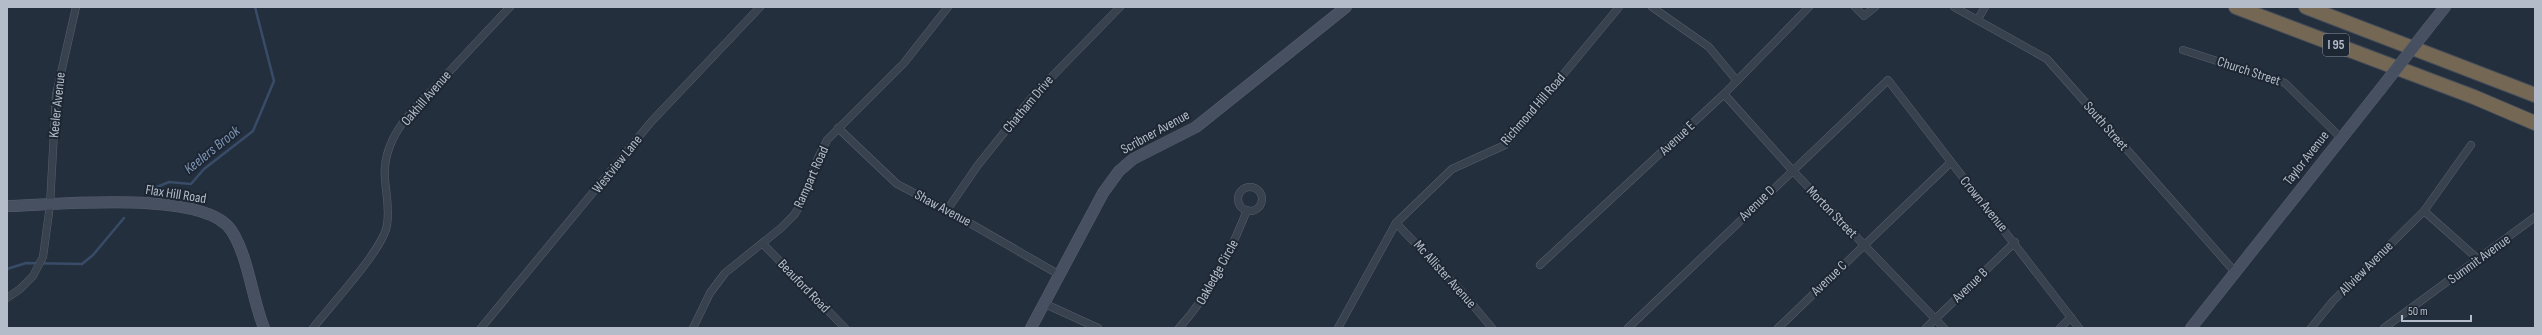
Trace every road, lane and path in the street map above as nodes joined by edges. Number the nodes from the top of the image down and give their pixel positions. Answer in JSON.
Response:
{"nodes":[{"id":1,"x":76,"y":7,"type":"edge"},
{"id":2,"x":510,"y":7,"type":"edge"},
{"id":3,"x":760,"y":7,"type":"edge"},
{"id":4,"x":948,"y":7,"type":"edge"},
{"id":5,"x":1120,"y":7,"type":"edge"},
{"id":6,"x":1346,"y":7,"type":"edge"},
{"id":7,"x":1619,"y":7,"type":"edge"},
{"id":8,"x":1652,"y":7,"type":"edge"},
{"id":9,"x":1809,"y":7,"type":"edge"},
{"id":10,"x":1855,"y":7,"type":"edge"},
{"id":11,"x":1875,"y":7,"type":"edge"},
{"id":12,"x":1954,"y":7,"type":"edge"},
{"id":13,"x":1985,"y":7,"type":"edge"},
{"id":14,"x":2236,"y":7,"type":"edge"},
{"id":15,"x":2306,"y":7,"type":"edge"},
{"id":16,"x":2314,"y":7,"type":"edge"},
{"id":17,"x":2445,"y":7,"type":"edge"},
{"id":18,"x":1978,"y":19,"type":"junction"},
{"id":19,"x":2370,"y":31,"type":"junction"},
{"id":20,"x":2183,"y":50,"type":"dead end"},
{"id":21,"x":1888,"y":80,"type":"joint"},
{"id":22,"x":1736,"y":81,"type":"junction"},
{"id":23,"x":1724,"y":94,"type":"junction"},
{"id":24,"x":2535,"y":96,"type":"edge"},
{"id":25,"x":2535,"y":123,"type":"edge"},
{"id":26,"x":838,"y":128,"type":"junction"},
{"id":27,"x":2341,"y":138,"type":"junction"},
{"id":28,"x":2471,"y":145,"type":"dead end"},
{"id":29,"x":1950,"y":163,"type":"junction"},
{"id":30,"x":1792,"y":170,"type":"junction"},
{"id":31,"x":50,"y":205,"type":"junction"},
{"id":32,"x":7,"y":206,"type":"edge"},
{"id":33,"x":947,"y":210,"type":"junction"},
{"id":34,"x":1247,"y":210,"type":"dead end"},
{"id":35,"x":2424,"y":211,"type":"junction"},
{"id":36,"x":2535,"y":218,"type":"edge"},
{"id":37,"x":1396,"y":223,"type":"junction"},
{"id":38,"x":2015,"y":242,"type":"junction"},
{"id":39,"x":762,"y":244,"type":"junction"},
{"id":40,"x":1863,"y":244,"type":"junction"},
{"id":41,"x":2478,"y":259,"type":"junction"},
{"id":42,"x":1540,"y":265,"type":"dead end"},
{"id":43,"x":2236,"y":272,"type":"junction"},
{"id":44,"x":1058,"y":274,"type":"junction"},
{"id":45,"x":7,"y":298,"type":"edge"},
{"id":46,"x":1043,"y":303,"type":"junction"},
{"id":47,"x":2071,"y":317,"type":"junction"},
{"id":48,"x":1934,"y":319,"type":"junction"},
{"id":49,"x":264,"y":328,"type":"edge"},
{"id":50,"x":313,"y":328,"type":"edge"},
{"id":51,"x":481,"y":328,"type":"edge"},
{"id":52,"x":693,"y":328,"type":"edge"},
{"id":53,"x":845,"y":328,"type":"edge"},
{"id":54,"x":1031,"y":328,"type":"edge"},
{"id":55,"x":1098,"y":328,"type":"edge"},
{"id":56,"x":1179,"y":328,"type":"edge"},
{"id":57,"x":1338,"y":328,"type":"edge"},
{"id":58,"x":1492,"y":328,"type":"edge"},
{"id":59,"x":1628,"y":328,"type":"edge"},
{"id":60,"x":1778,"y":328,"type":"edge"},
{"id":61,"x":1926,"y":328,"type":"edge"},
{"id":62,"x":1944,"y":328,"type":"edge"},
{"id":63,"x":2060,"y":328,"type":"edge"},
{"id":64,"x":2079,"y":328,"type":"edge"},
{"id":65,"x":2191,"y":328,"type":"edge"},
{"id":66,"x":2311,"y":328,"type":"edge"},
{"id":67,"x":2384,"y":328,"type":"edge"}],
"edges":[{"from":1,"to":31,"type":"street","name":"Keeler Avenue"},
{"from":2,"to":50,"type":"street","name":"Oakhill Avenue"},
{"from":3,"to":51,"type":"street","name":"Westview Lane"},
{"from":4,"to":26,"type":"street","name":"Rampart Road"},
{"from":5,"to":33,"type":"street","name":"Chatham Drive"},
{"from":6,"to":44,"type":"street","name":"Scribner Avenue"},
{"from":7,"to":37,"type":"street","name":"Richmond Hill Road"},
{"from":8,"to":22,"type":"street"},
{"from":9,"to":22,"type":"street","name":"Avenue E"},
{"from":10,"to":11,"type":"street"},
{"from":12,"to":18,"type":"street","name":"South Street"},
{"from":13,"to":18,"type":"street"},
{"from":14,"to":25,"type":"highway","number":"I 95"},
{"from":15,"to":19,"type":"highway","number":"I 95"},
{"from":16,"to":19,"type":"highway"},
{"from":17,"to":27,"type":"street","name":"Taylor Avenue","bridge":true},
{"from":18,"to":43,"type":"street","name":"South Street"},
{"from":19,"to":24,"type":"highway","number":"I 95"},
{"from":20,"to":27,"type":"street","name":"Church Street"},
{"from":21,"to":29,"type":"street","name":"Crown Avenue"},
{"from":21,"to":30,"type":"street","name":"Avenue D"},
{"from":22,"to":23,"type":"street","name":"Avenue E"},
{"from":23,"to":30,"type":"street","name":"Morton Street"},
{"from":23,"to":42,"type":"street","name":"Avenue E"},
{"from":26,"to":33,"type":"street","name":"Shaw Avenue"},
{"from":26,"to":39,"type":"street","name":"Rampart Road"},
{"from":27,"to":43,"type":"street","name":"Taylor Avenue"},
{"from":28,"to":35,"type":"street","name":"Allview Avenue"},
{"from":29,"to":38,"type":"street","name":"Crown Avenue"},
{"from":29,"to":40,"type":"street","name":"Avenue C"},
{"from":30,"to":40,"type":"street","name":"Morton Street"},
{"from":30,"to":59,"type":"street","name":"Avenue D"},
{"from":31,"to":32,"type":"street","name":"Flax Hill Road"},
{"from":31,"to":45,"type":"street","name":"Keeler Avenue"},
{"from":31,"to":49,"type":"street","name":"Flax Hill Road"},
{"from":33,"to":44,"type":"street","name":"Shaw Avenue"},
{"from":34,"to":56,"type":"street","name":"Oakledge Circle"},
{"from":35,"to":41,"type":"street"},
{"from":35,"to":66,"type":"street","name":"Allview Avenue"},
{"from":36,"to":41,"type":"street","name":"Summit Avenue"},
{"from":37,"to":57,"type":"street","name":"Richmond Hill Road"},
{"from":37,"to":58,"type":"street","name":"Mc Allister Avenue"},
{"from":38,"to":47,"type":"street","name":"Crown Avenue"},
{"from":38,"to":48,"type":"street","name":"Avenue B"},
{"from":39,"to":52,"type":"street","name":"Rampart Road"},
{"from":39,"to":53,"type":"street","name":"Beauford Road"},
{"from":40,"to":48,"type":"street","name":"Morton Street"},
{"from":40,"to":60,"type":"street","name":"Avenue C"},
{"from":41,"to":67,"type":"street","name":"Summit Avenue"},
{"from":43,"to":65,"type":"street","name":"Taylor Avenue"},
{"from":44,"to":46,"type":"street","name":"Scribner Avenue"},
{"from":46,"to":54,"type":"street","name":"Scribner Avenue"},
{"from":46,"to":55,"type":"street"},
{"from":47,"to":63,"type":"street"},
{"from":47,"to":64,"type":"street","name":"Crown Avenue"},
{"from":48,"to":61,"type":"street","name":"Avenue B"},
{"from":48,"to":62,"type":"street","name":"Morton Street"}]}
